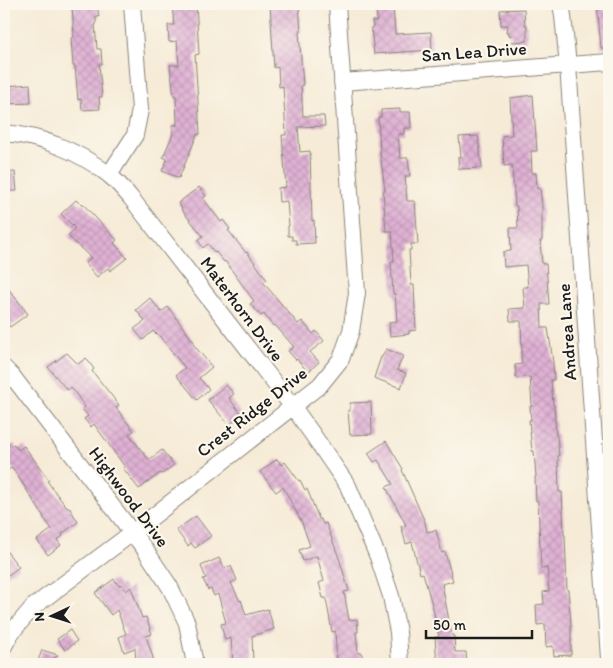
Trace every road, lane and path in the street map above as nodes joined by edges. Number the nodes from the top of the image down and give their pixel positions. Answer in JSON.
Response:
{"nodes":[{"id":1,"x":132,"y":4,"type":"edge"},
{"id":2,"x":337,"y":4,"type":"edge"},
{"id":3,"x":561,"y":4,"type":"edge"},
{"id":4,"x":609,"y":62,"type":"edge"},
{"id":5,"x":568,"y":65,"type":"junction"},
{"id":6,"x":342,"y":82,"type":"junction"},
{"id":7,"x":4,"y":133,"type":"edge"},
{"id":8,"x":109,"y":175,"type":"junction"},
{"id":9,"x":4,"y":368,"type":"edge"},
{"id":10,"x":293,"y":407,"type":"junction"},
{"id":11,"x":132,"y":533,"type":"junction"},
{"id":12,"x":4,"y":646,"type":"edge"},
{"id":13,"x":609,"y":658,"type":"edge"},
{"id":14,"x":196,"y":664,"type":"edge"},
{"id":15,"x":400,"y":664,"type":"edge"}],
"edges":[{"from":1,"to":8,"type":"street"},
{"from":2,"to":6,"type":"street","name":"Crest Ridge Drive"},
{"from":3,"to":5,"type":"street","name":"Andrea Lane"},
{"from":4,"to":5,"type":"street","name":"San Lea Drive"},
{"from":5,"to":6,"type":"street","name":"San Lea Drive"},
{"from":5,"to":13,"type":"street","name":"Andrea Lane"},
{"from":6,"to":10,"type":"street","name":"Crest Ridge Drive"},
{"from":7,"to":8,"type":"street","name":"Materhorn Drive"},
{"from":8,"to":10,"type":"street","name":"Materhorn Drive"},
{"from":9,"to":11,"type":"street","name":"Highwood Drive"},
{"from":10,"to":11,"type":"street","name":"Crest Ridge Drive"},
{"from":10,"to":15,"type":"street","name":"Materhorn Drive"},
{"from":11,"to":12,"type":"street","name":"Crest Ridge Drive"},
{"from":11,"to":14,"type":"street","name":"Highwood Drive"}]}
